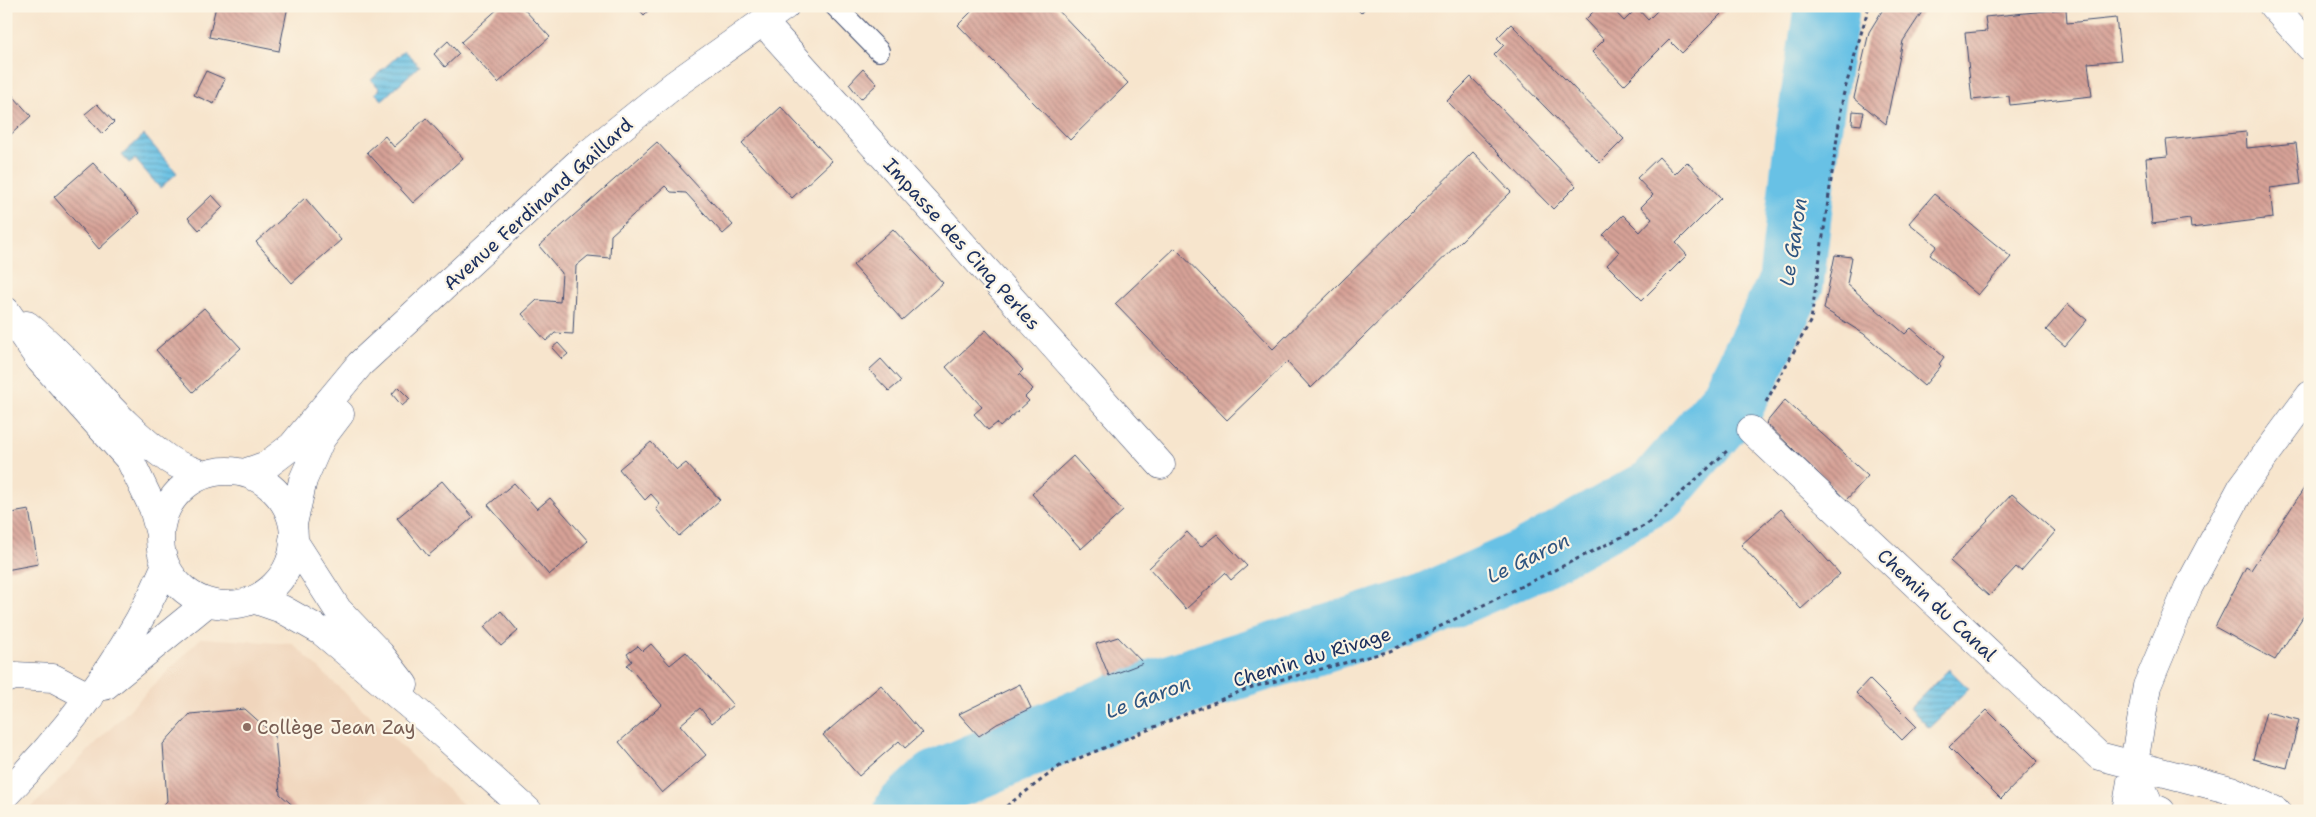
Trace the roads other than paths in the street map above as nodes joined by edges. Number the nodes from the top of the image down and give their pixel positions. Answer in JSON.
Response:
{"nodes":[{"id":1,"x":784,"y":6,"type":"edge"},
{"id":2,"x":835,"y":6,"type":"edge"},
{"id":3,"x":2273,"y":6,"type":"edge"},
{"id":4,"x":763,"y":22,"type":"junction"},
{"id":5,"x":2310,"y":47,"type":"edge"},
{"id":6,"x":879,"y":52,"type":"dead end"},
{"id":7,"x":6,"y":309,"type":"edge"},
{"id":8,"x":414,"y":315,"type":"junction"},
{"id":9,"x":2310,"y":394,"type":"edge"},
{"id":10,"x":1751,"y":430,"type":"road end"},
{"id":11,"x":1161,"y":465,"type":"dead end"},
{"id":12,"x":244,"y":472,"type":"junction"},
{"id":13,"x":203,"y":475,"type":"junction"},
{"id":14,"x":293,"y":532,"type":"junction"},
{"id":15,"x":160,"y":534,"type":"junction"},
{"id":16,"x":165,"y":567,"type":"junction"},
{"id":17,"x":256,"y":600,"type":"junction"},
{"id":18,"x":207,"y":603,"type":"junction"},
{"id":19,"x":6,"y":679,"type":"edge"},
{"id":20,"x":90,"y":697,"type":"junction"},
{"id":21,"x":427,"y":720,"type":"junction"},
{"id":22,"x":2132,"y":765,"type":"junction"},
{"id":23,"x":6,"y":794,"type":"edge"},
{"id":24,"x":528,"y":811,"type":"edge"},
{"id":25,"x":2126,"y":811,"type":"edge"},
{"id":26,"x":2161,"y":811,"type":"edge"},
{"id":27,"x":2276,"y":811,"type":"edge"}],
"edges":[{"from":1,"to":4,"type":"street","name":"Avenue Ferdinand Gaillard"},
{"from":2,"to":6,"type":"lane"},
{"from":3,"to":5,"type":"street"},
{"from":4,"to":8,"type":"street","name":"Avenue Ferdinand Gaillard"},
{"from":4,"to":11,"type":"street","name":"Impasse des Cinq Perles"},
{"from":7,"to":13,"type":"street"},
{"from":7,"to":15,"type":"street"},
{"from":8,"to":12,"type":"street","name":"Avenue Ferdinand Gaillard"},
{"from":8,"to":14,"type":"street","name":"Avenue Ferdinand Gaillard"},
{"from":9,"to":22,"type":"street"},
{"from":10,"to":22,"type":"street","name":"Chemin du Canal"},
{"from":12,"to":13,"type":"street"},
{"from":12,"to":14,"type":"street"},
{"from":13,"to":15,"type":"street"},
{"from":14,"to":17,"type":"street"},
{"from":14,"to":21,"type":"street"},
{"from":15,"to":16,"type":"street"},
{"from":16,"to":18,"type":"street"},
{"from":16,"to":20,"type":"street"},
{"from":17,"to":18,"type":"street"},
{"from":17,"to":21,"type":"street"},
{"from":18,"to":20,"type":"street"},
{"from":19,"to":20,"type":"street"},
{"from":20,"to":23,"type":"street"},
{"from":21,"to":24,"type":"street"},
{"from":22,"to":25,"type":"street"},
{"from":22,"to":26,"type":"street"},
{"from":22,"to":27,"type":"street","name":"Chemin du Canal"}]}
